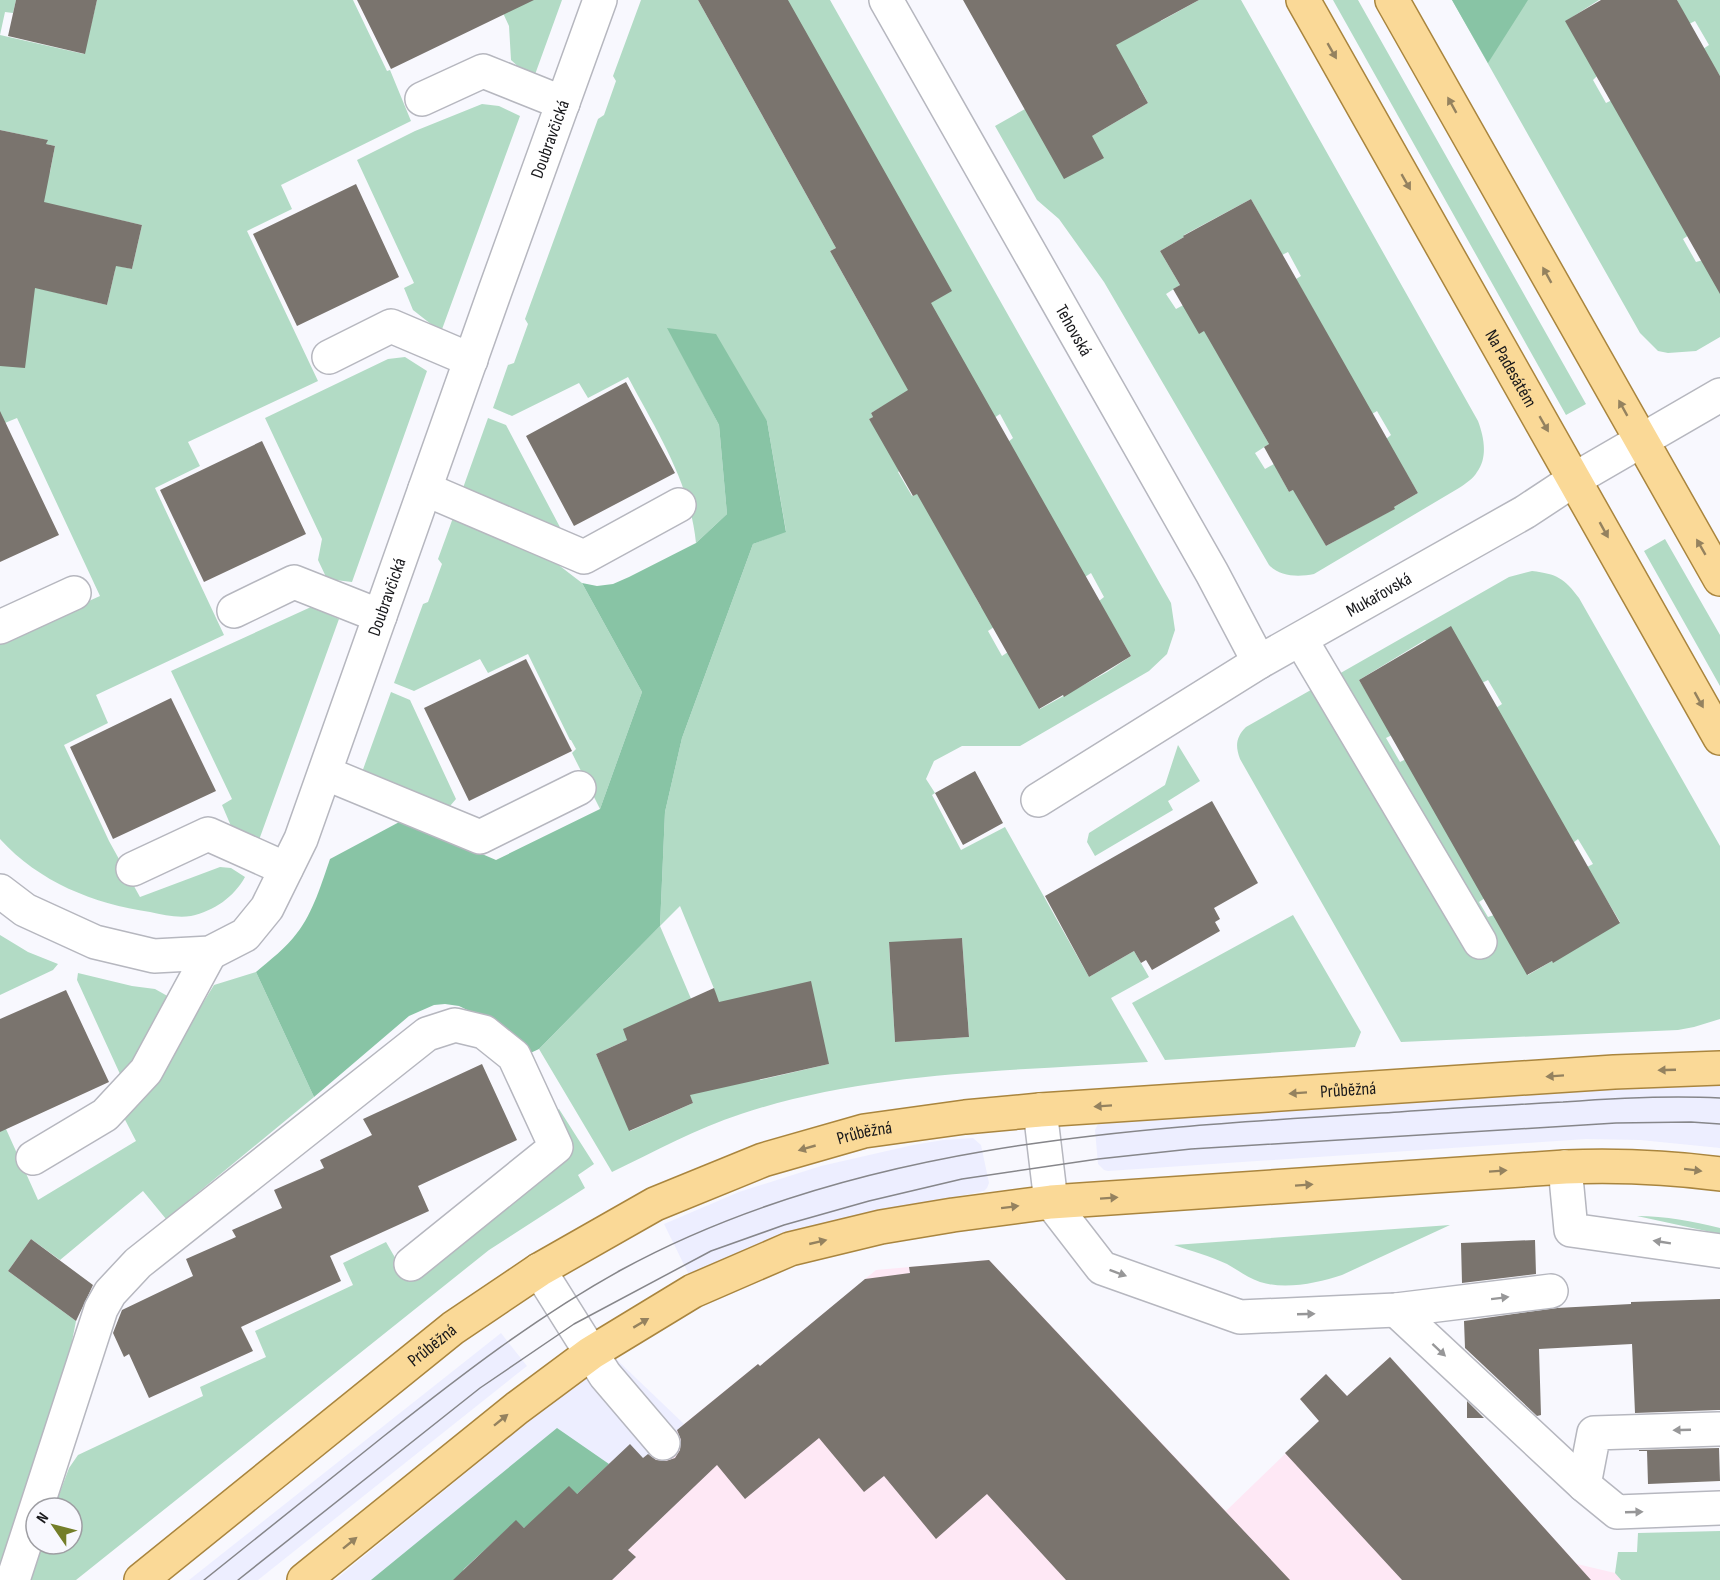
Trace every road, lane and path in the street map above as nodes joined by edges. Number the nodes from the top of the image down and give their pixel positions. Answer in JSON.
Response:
{"nodes":[{"id":1,"x":600,"y":0,"type":"edge"},
{"id":2,"x":886,"y":0,"type":"edge"},
{"id":3,"x":1303,"y":0,"type":"edge"},
{"id":4,"x":1392,"y":0,"type":"edge"},
{"id":5,"x":422,"y":99,"type":"dead end"},
{"id":6,"x":563,"y":103,"type":"junction"},
{"id":7,"x":330,"y":357,"type":"dead end"},
{"id":8,"x":471,"y":360,"type":"junction"},
{"id":9,"x":1720,"y":395,"type":"edge"},
{"id":10,"x":1641,"y":440,"type":"junction"},
{"id":11,"x":1575,"y":479,"type":"junction"},
{"id":12,"x":425,"y":489,"type":"junction"},
{"id":13,"x":679,"y":506,"type":"dead end"},
{"id":14,"x":1720,"y":579,"type":"edge"},
{"id":15,"x":74,"y":593,"type":"dead end"},
{"id":16,"x":234,"y":611,"type":"dead end"},
{"id":17,"x":380,"y":616,"type":"junction"},
{"id":18,"x":0,"y":627,"type":"edge"},
{"id":19,"x":1301,"y":640,"type":"junction"},
{"id":20,"x":1259,"y":662,"type":"junction"},
{"id":21,"x":1720,"y":738,"type":"edge"},
{"id":22,"x":325,"y":772,"type":"junction"},
{"id":23,"x":579,"y":788,"type":"dead end"},
{"id":24,"x":1038,"y":800,"type":"dead end"},
{"id":25,"x":133,"y":869,"type":"dead end"},
{"id":26,"x":286,"y":869,"type":"junction"},
{"id":27,"x":0,"y":891,"type":"edge"},
{"id":28,"x":1480,"y":942,"type":"dead end"},
{"id":29,"x":210,"y":953,"type":"junction"},
{"id":30,"x":1720,"y":1068,"type":"edge"},
{"id":31,"x":1040,"y":1110,"type":"junction"},
{"id":32,"x":33,"y":1158,"type":"dead end"},
{"id":33,"x":1565,"y":1167,"type":"junction"},
{"id":34,"x":1720,"y":1174,"type":"edge"},
{"id":35,"x":1051,"y":1202,"type":"junction"},
{"id":36,"x":1720,"y":1251,"type":"edge"},
{"id":37,"x":411,"y":1264,"type":"dead end"},
{"id":38,"x":539,"y":1270,"type":"junction"},
{"id":39,"x":1551,"y":1291,"type":"dead end"},
{"id":40,"x":1396,"y":1310,"type":"junction"},
{"id":41,"x":591,"y":1353,"type":"junction"},
{"id":42,"x":1718,"y":1429,"type":"dead end"},
{"id":43,"x":663,"y":1443,"type":"dead end"},
{"id":44,"x":1584,"y":1485,"type":"junction"},
{"id":45,"x":1720,"y":1508,"type":"edge"},
{"id":46,"x":12,"y":1580,"type":"edge"},
{"id":47,"x":141,"y":1580,"type":"edge"},
{"id":48,"x":304,"y":1580,"type":"edge"}],
"edges":[{"from":1,"to":6,"type":"street","name":"Doubravčická"},
{"from":2,"to":20,"type":"street","name":"Tehovská"},
{"from":3,"to":11,"type":"main road","name":"Na Padesátém","one_way":true},
{"from":10,"to":4,"type":"main road","one_way":true},
{"from":5,"to":6,"type":"street"},
{"from":6,"to":8,"type":"street","name":"Doubravčická"},
{"from":7,"to":8,"type":"street"},
{"from":8,"to":12,"type":"street","name":"Doubravčická"},
{"from":9,"to":10,"type":"street","name":"Mukařovská"},
{"from":10,"to":11,"type":"street","name":"Mukařovská"},
{"from":14,"to":10,"type":"main road","one_way":true},
{"from":11,"to":19,"type":"street","name":"Mukařovská"},
{"from":11,"to":21,"type":"main road","name":"Na Padesátém","one_way":true},
{"from":12,"to":13,"type":"street"},
{"from":12,"to":17,"type":"street","name":"Doubravčická"},
{"from":15,"to":18,"type":"street"},
{"from":16,"to":17,"type":"street"},
{"from":17,"to":22,"type":"street","name":"Doubravčická"},
{"from":19,"to":20,"type":"street","name":"Mukařovská"},
{"from":19,"to":28,"type":"street"},
{"from":20,"to":24,"type":"street","name":"Mukařovská"},
{"from":22,"to":23,"type":"street"},
{"from":22,"to":26,"type":"street","name":"Doubravčická"},
{"from":25,"to":26,"type":"street"},
{"from":26,"to":29,"type":"street","name":"Doubravčická"},
{"from":27,"to":29,"type":"street","name":"Doubravčická"},
{"from":29,"to":32,"type":"street"},
{"from":30,"to":31,"type":"main road","name":"Průběžná","one_way":true},
{"from":31,"to":35,"type":"street"},
{"from":31,"to":38,"type":"main road","name":"Průběžná","one_way":true},
{"from":33,"to":34,"type":"main road","one_way":true},
{"from":35,"to":33,"type":"main road","one_way":true},
{"from":36,"to":33,"type":"street","one_way":true},
{"from":35,"to":40,"type":"street","one_way":true},
{"from":41,"to":35,"type":"main road","one_way":true},
{"from":37,"to":46,"type":"street"},
{"from":38,"to":41,"type":"street"},
{"from":38,"to":47,"type":"main road","name":"Průběžná"},
{"from":40,"to":39,"type":"street","one_way":true},
{"from":40,"to":44,"type":"street","one_way":true},
{"from":41,"to":43,"type":"street"},
{"from":48,"to":41,"type":"main road","one_way":true},
{"from":42,"to":44,"type":"street","one_way":true},
{"from":44,"to":45,"type":"street","one_way":true}]}
